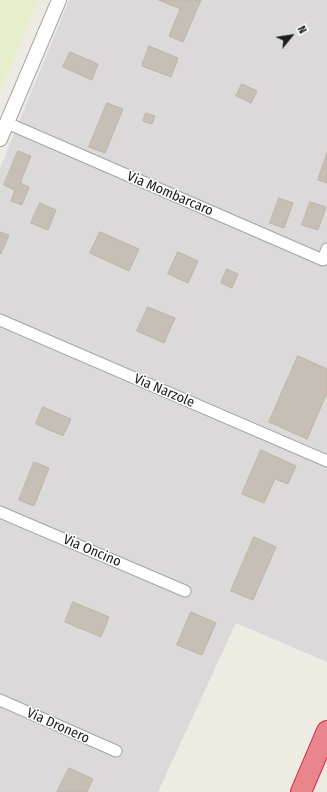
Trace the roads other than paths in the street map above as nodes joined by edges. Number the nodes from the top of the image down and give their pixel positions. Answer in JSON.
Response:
{"nodes":[{"id":1,"x":59,"y":0,"type":"edge"},
{"id":2,"x":7,"y":124,"type":"junction"},
{"id":3,"x":0,"y":139,"type":"edge"},
{"id":4,"x":327,"y":249,"type":"edge"},
{"id":5,"x":0,"y":320,"type":"edge"},
{"id":6,"x":327,"y":461,"type":"edge"},
{"id":7,"x":0,"y":512,"type":"edge"},
{"id":8,"x":185,"y":590,"type":"dead end"},
{"id":9,"x":0,"y":700,"type":"edge"},
{"id":10,"x":327,"y":730,"type":"edge"},
{"id":11,"x":116,"y":751,"type":"dead end"},
{"id":12,"x":301,"y":792,"type":"edge"}],
"edges":[{"from":1,"to":2,"type":"street"},
{"from":2,"to":3,"type":"street"},
{"from":2,"to":4,"type":"street","name":"Via Mombarcaro"},
{"from":5,"to":6,"type":"street","name":"Via Narzole"},
{"from":7,"to":8,"type":"street","name":"Via Oncino"},
{"from":9,"to":11,"type":"street","name":"Via Dronero"},
{"from":10,"to":12,"type":"highway"}]}
